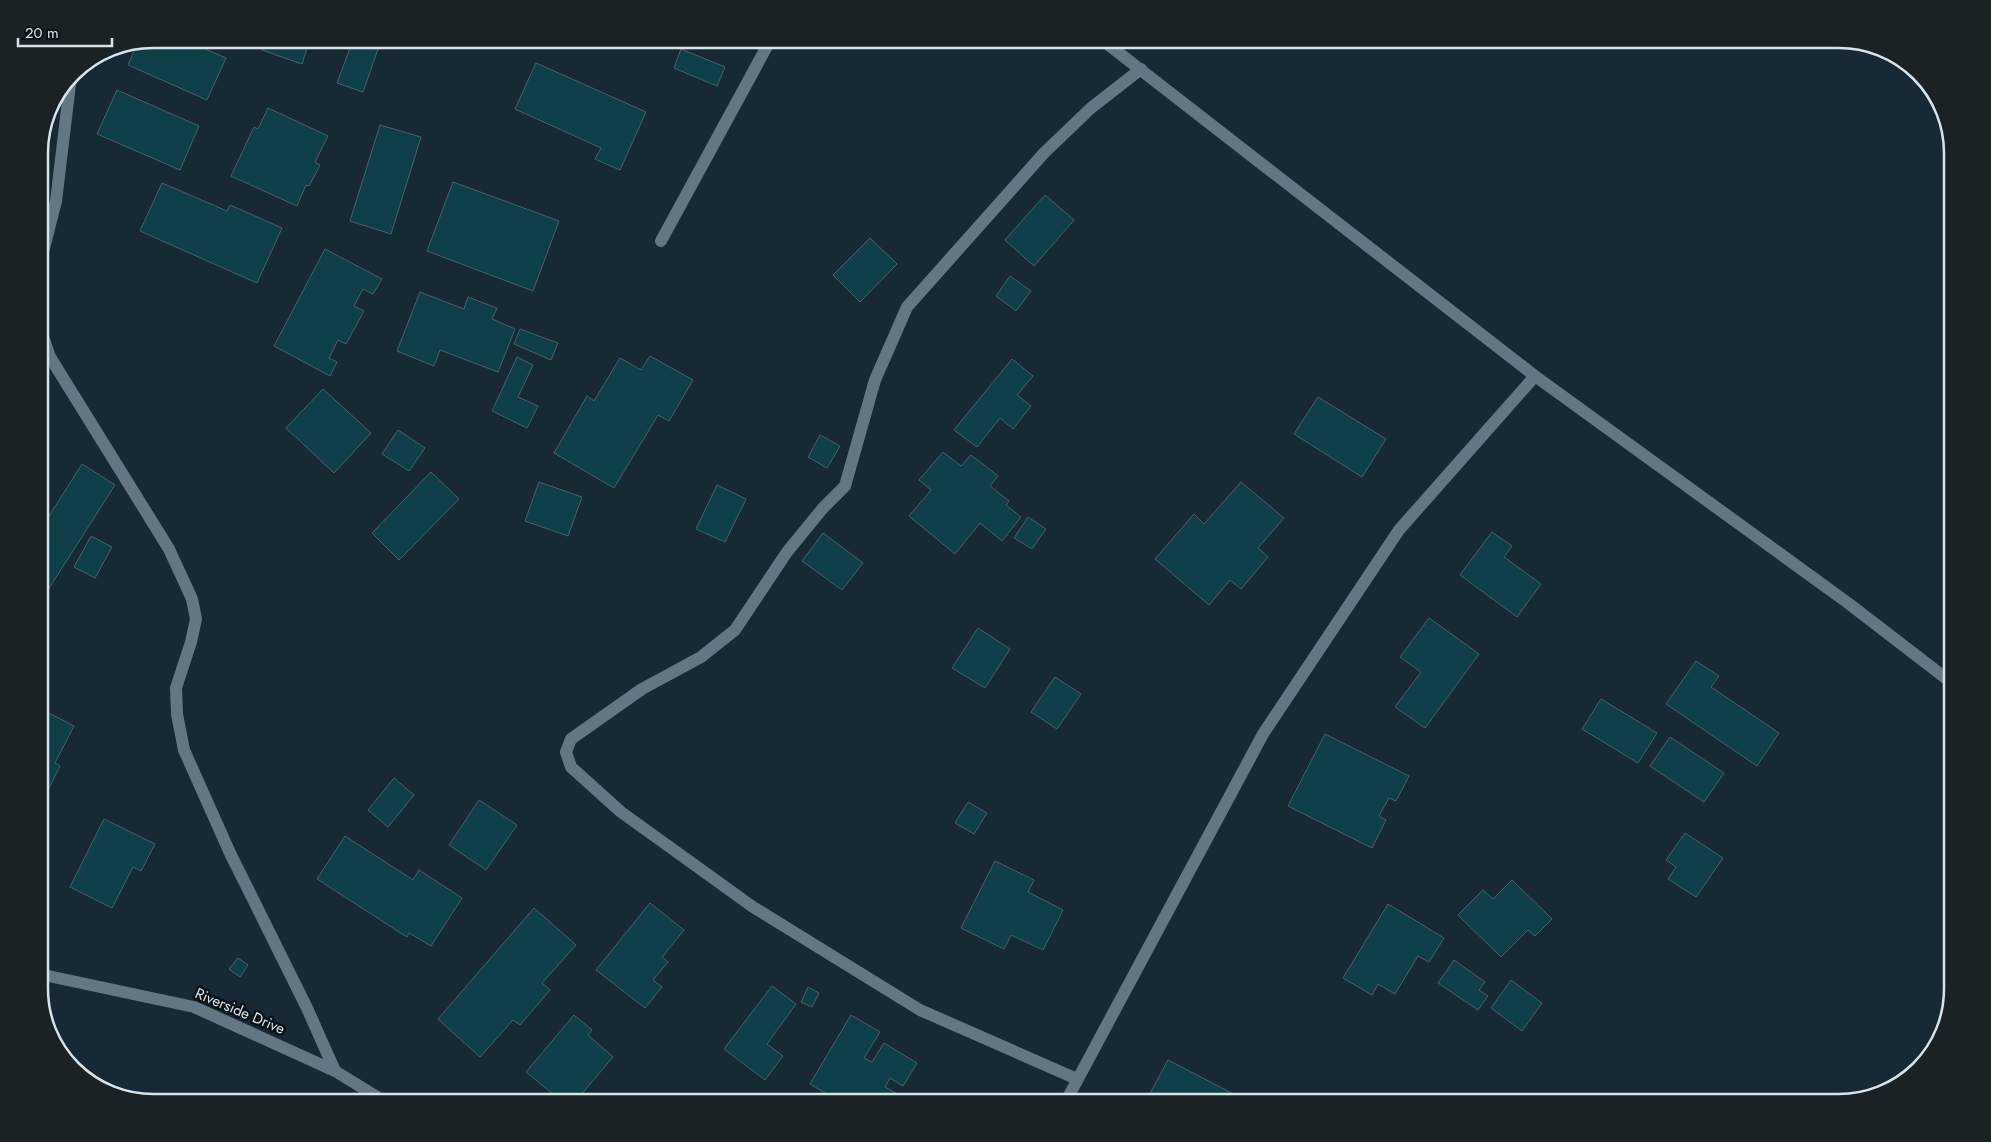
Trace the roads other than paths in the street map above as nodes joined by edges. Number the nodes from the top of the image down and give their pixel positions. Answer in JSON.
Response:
{"nodes":[{"id":1,"x":766,"y":48,"type":"edge"},
{"id":2,"x":1113,"y":48,"type":"edge"},
{"id":3,"x":1141,"y":69,"type":"junction"},
{"id":4,"x":70,"y":87,"type":"edge"},
{"id":5,"x":48,"y":233,"type":"edge"},
{"id":6,"x":661,"y":241,"type":"dead end"},
{"id":7,"x":48,"y":352,"type":"edge"},
{"id":8,"x":1535,"y":376,"type":"junction"},
{"id":9,"x":1944,"y":677,"type":"edge"},
{"id":10,"x":48,"y":976,"type":"edge"},
{"id":11,"x":335,"y":1070,"type":"junction"},
{"id":12,"x":1077,"y":1079,"type":"junction"},
{"id":13,"x":373,"y":1094,"type":"edge"},
{"id":14,"x":1070,"y":1094,"type":"edge"}],
"edges":[{"from":1,"to":6,"type":"street"},
{"from":2,"to":3,"type":"street"},
{"from":3,"to":8,"type":"street"},
{"from":3,"to":12,"type":"street"},
{"from":4,"to":5,"type":"street"},
{"from":7,"to":11,"type":"street"},
{"from":8,"to":9,"type":"street"},
{"from":8,"to":12,"type":"street"},
{"from":10,"to":11,"type":"street","name":"Riverside Drive"},
{"from":11,"to":13,"type":"street","name":"Riverside Drive"},
{"from":12,"to":14,"type":"street"}]}
